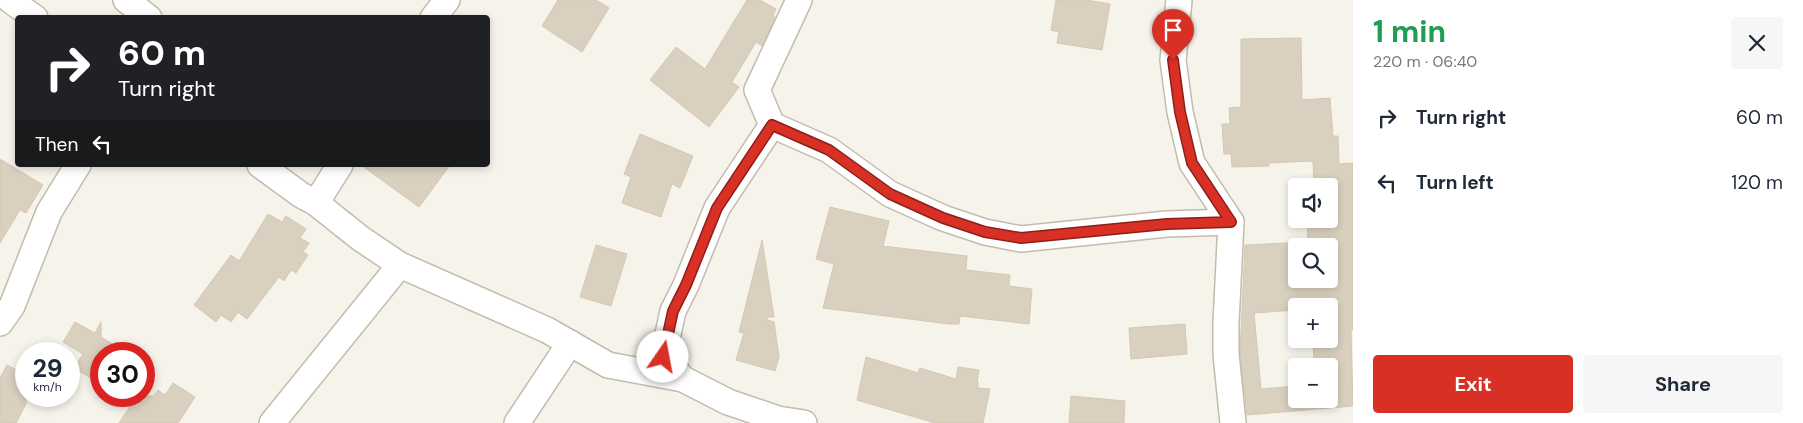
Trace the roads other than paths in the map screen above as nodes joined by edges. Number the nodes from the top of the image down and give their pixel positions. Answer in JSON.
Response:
{"nodes":[{"id":1,"x":10,"y":0,"type":"edge"},
{"id":2,"x":126,"y":0,"type":"edge"},
{"id":3,"x":447,"y":0,"type":"edge"},
{"id":4,"x":799,"y":0,"type":"edge"},
{"id":5,"x":1179,"y":0,"type":"edge"},
{"id":6,"x":31,"y":15,"type":"edge"},
{"id":7,"x":145,"y":15,"type":"edge"},
{"id":8,"x":435,"y":15,"type":"edge"},
{"id":9,"x":772,"y":125,"type":"junction"},
{"id":10,"x":77,"y":167,"type":"edge"},
{"id":11,"x":263,"y":167,"type":"edge"},
{"id":12,"x":339,"y":167,"type":"edge"},
{"id":13,"x":316,"y":203,"type":"junction"},
{"id":14,"x":1231,"y":222,"type":"junction"},
{"id":15,"x":400,"y":265,"type":"junction"},
{"id":16,"x":10,"y":277,"type":"edge"},
{"id":17,"x":0,"y":323,"type":"edge"},
{"id":18,"x":570,"y":344,"type":"junction"},
{"id":19,"x":683,"y":379,"type":"junction"},
{"id":20,"x":272,"y":423,"type":"edge"},
{"id":21,"x":517,"y":423,"type":"edge"},
{"id":22,"x":804,"y":423,"type":"edge"},
{"id":23,"x":1232,"y":423,"type":"edge"}],
"edges":[{"from":1,"to":6,"type":"street"},
{"from":2,"to":7,"type":"street"},
{"from":3,"to":8,"type":"street"},
{"from":4,"to":9,"type":"street"},
{"from":5,"to":14,"type":"street"},
{"from":9,"to":14,"type":"street"},
{"from":9,"to":19,"type":"street"},
{"from":10,"to":16,"type":"street"},
{"from":11,"to":13,"type":"street"},
{"from":12,"to":13,"type":"street"},
{"from":13,"to":15,"type":"street"},
{"from":14,"to":23,"type":"street"},
{"from":15,"to":18,"type":"street"},
{"from":15,"to":20,"type":"street"},
{"from":16,"to":17,"type":"street"},
{"from":18,"to":19,"type":"street"},
{"from":18,"to":21,"type":"street"},
{"from":19,"to":22,"type":"street"}]}
